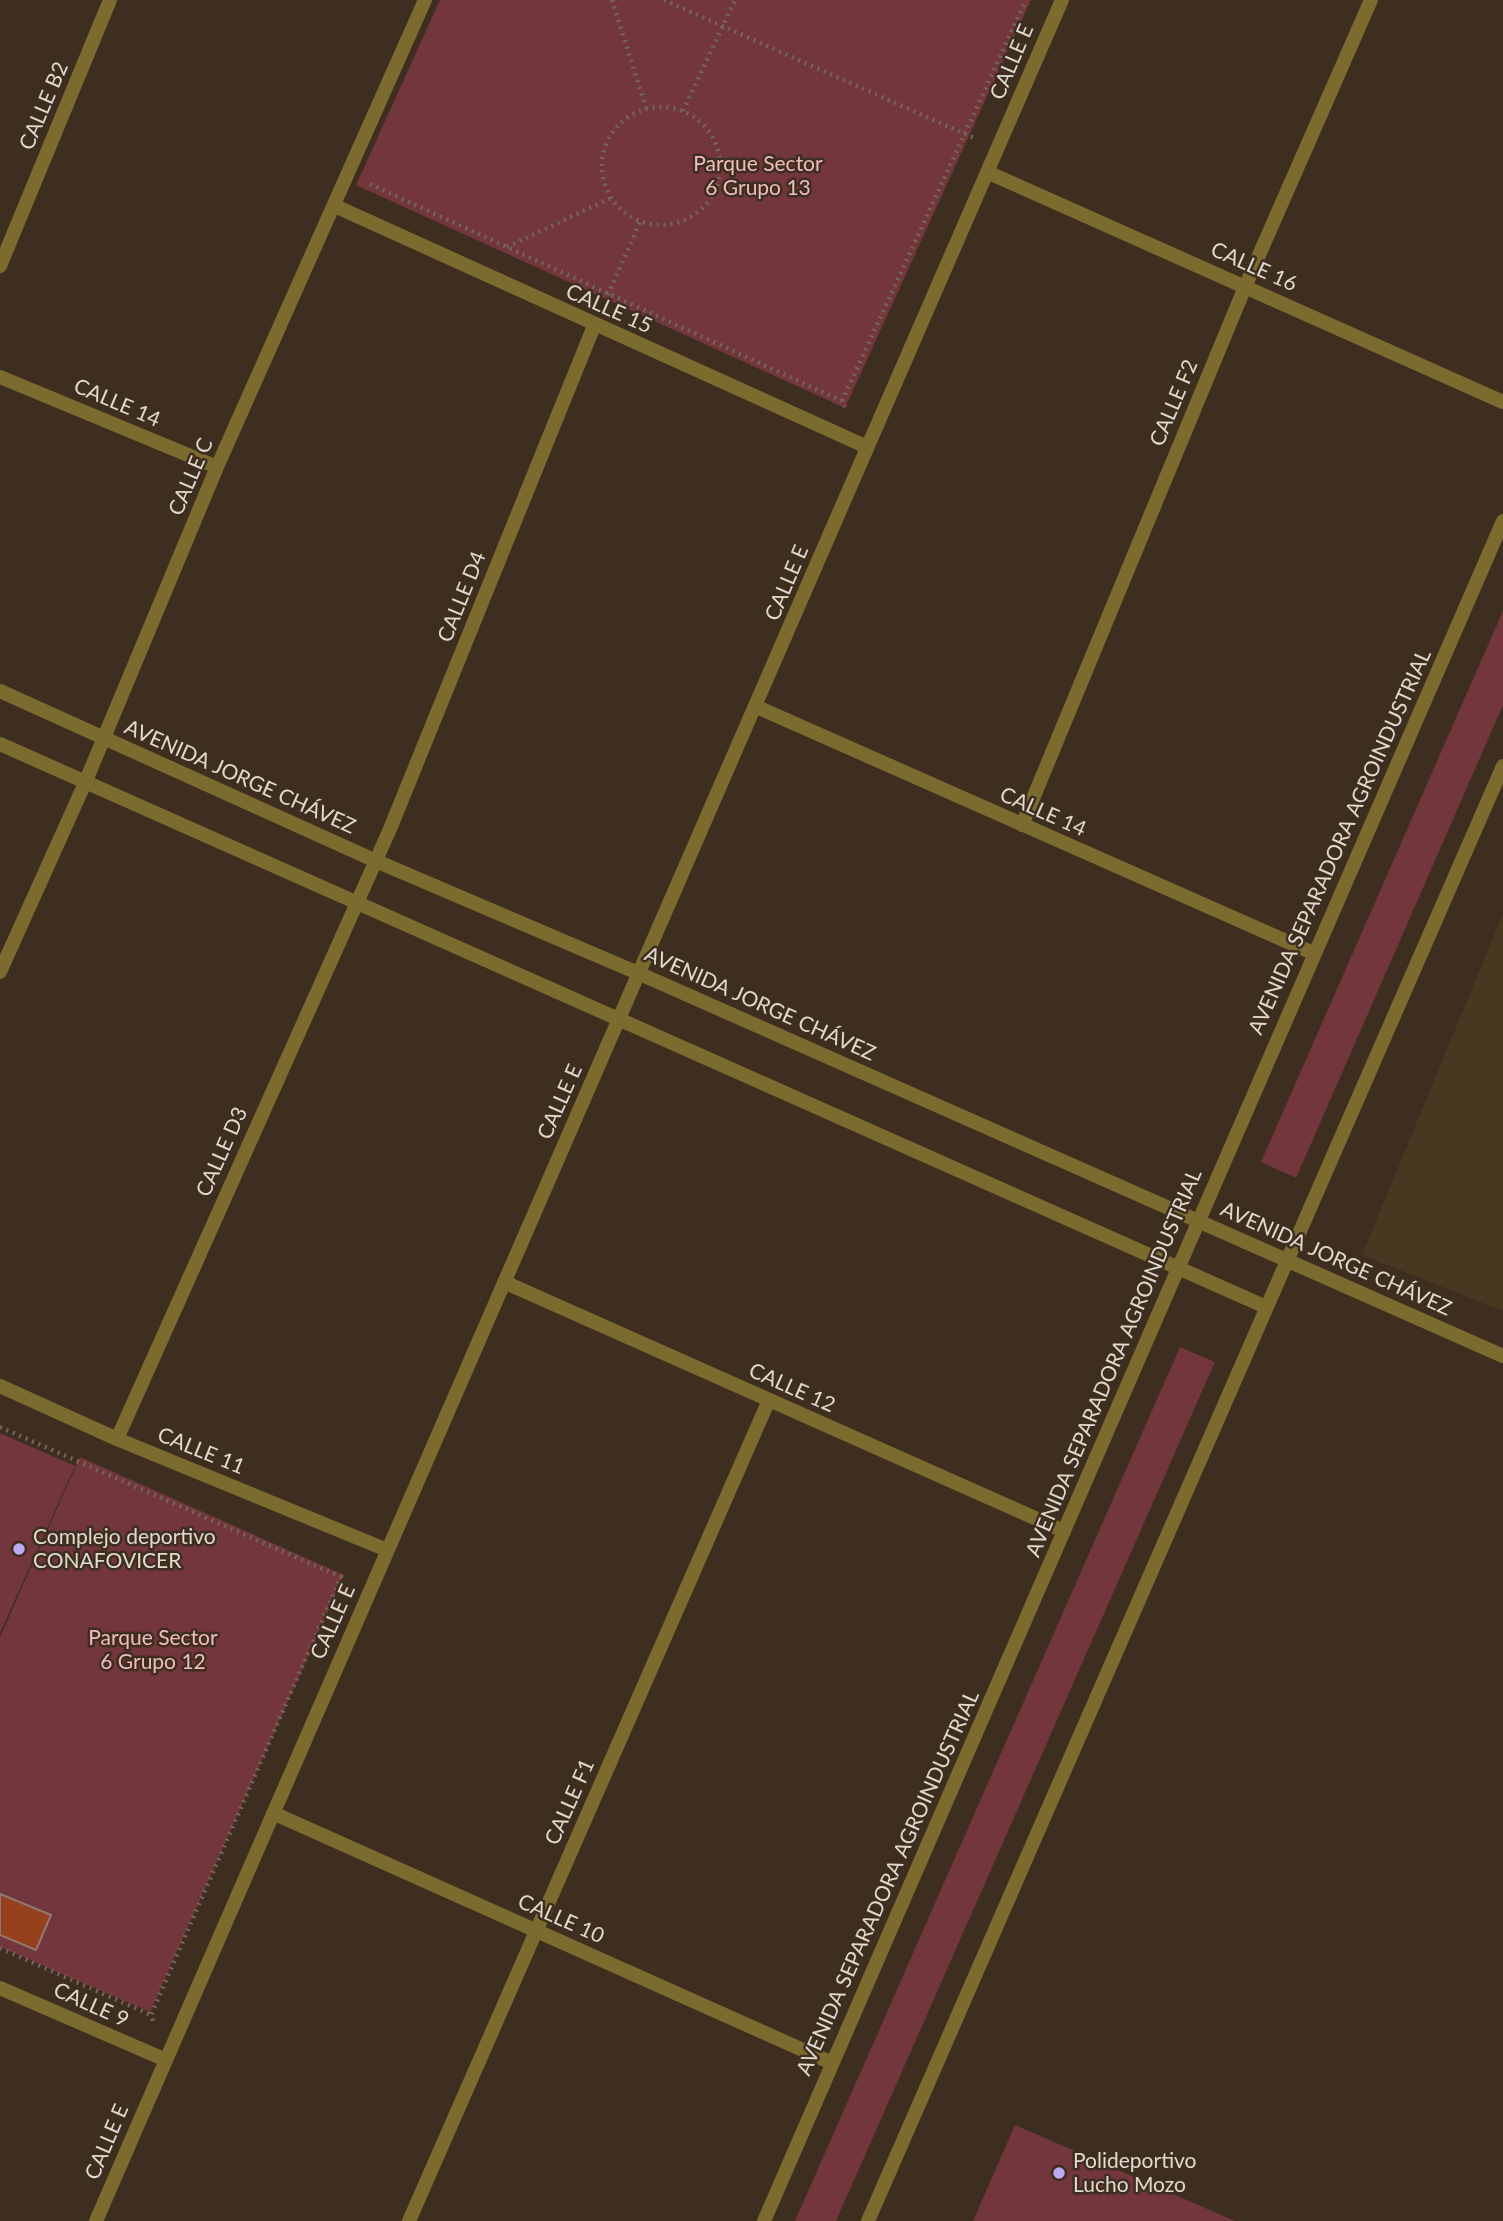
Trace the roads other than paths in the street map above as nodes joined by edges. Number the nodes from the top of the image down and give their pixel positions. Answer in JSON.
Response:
{"nodes":[{"id":1,"x":110,"y":0,"type":"edge"},
{"id":2,"x":425,"y":0,"type":"edge"},
{"id":3,"x":1062,"y":0,"type":"edge"},
{"id":4,"x":1371,"y":0,"type":"edge"},
{"id":5,"x":987,"y":172,"type":"junction"},
{"id":6,"x":335,"y":206,"type":"junction"},
{"id":7,"x":0,"y":266,"type":"edge"},
{"id":8,"x":1245,"y":287,"type":"junction"},
{"id":9,"x":594,"y":326,"type":"junction"},
{"id":10,"x":0,"y":377,"type":"edge"},
{"id":11,"x":1503,"y":402,"type":"edge"},
{"id":12,"x":867,"y":447,"type":"junction"},
{"id":13,"x":217,"y":467,"type":"junction"},
{"id":14,"x":1503,"y":521,"type":"edge"},
{"id":15,"x":0,"y":691,"type":"edge"},
{"id":16,"x":757,"y":707,"type":"junction"},
{"id":17,"x":103,"y":739,"type":"junction"},
{"id":18,"x":0,"y":744,"type":"edge"},
{"id":19,"x":1503,"y":766,"type":"edge"},
{"id":20,"x":85,"y":783,"type":"junction"},
{"id":21,"x":1021,"y":825,"type":"junction"},
{"id":22,"x":376,"y":861,"type":"junction"},
{"id":23,"x":367,"y":883,"type":"joint"},
{"id":24,"x":358,"y":904,"type":"junction"},
{"id":25,"x":1313,"y":953,"type":"junction"},
{"id":26,"x":0,"y":972,"type":"edge"},
{"id":27,"x":638,"y":973,"type":"junction"},
{"id":28,"x":619,"y":1018,"type":"junction"},
{"id":29,"x":1199,"y":1222,"type":"junction"},
{"id":30,"x":1287,"y":1261,"type":"junction"},
{"id":31,"x":1178,"y":1268,"type":"junction"},
{"id":32,"x":504,"y":1282,"type":"junction"},
{"id":33,"x":1266,"y":1307,"type":"junction"},
{"id":34,"x":1503,"y":1356,"type":"edge"},
{"id":35,"x":0,"y":1386,"type":"edge"},
{"id":36,"x":769,"y":1401,"type":"junction"},
{"id":37,"x":117,"y":1439,"type":"junction"},
{"id":38,"x":1064,"y":1531,"type":"junction"},
{"id":39,"x":387,"y":1550,"type":"junction"},
{"id":40,"x":273,"y":1814,"type":"junction"},
{"id":41,"x":536,"y":1931,"type":"junction"},
{"id":42,"x":0,"y":1988,"type":"edge"},
{"id":43,"x":166,"y":2060,"type":"junction"},
{"id":44,"x":832,"y":2063,"type":"junction"},
{"id":45,"x":96,"y":2221,"type":"edge"},
{"id":46,"x":409,"y":2221,"type":"edge"},
{"id":47,"x":764,"y":2221,"type":"edge"},
{"id":48,"x":867,"y":2221,"type":"edge"}],
"edges":[{"from":1,"to":7,"type":"street","name":"CALLE B2"},
{"from":2,"to":6,"type":"street","name":"CALLE C"},
{"from":3,"to":5,"type":"street","name":"CALLE E"},
{"from":4,"to":8,"type":"street","name":"CALLE F2"},
{"from":5,"to":8,"type":"street","name":"CALLE 16"},
{"from":5,"to":12,"type":"street","name":"CALLE E"},
{"from":6,"to":9,"type":"street","name":"CALLE 15"},
{"from":6,"to":13,"type":"street","name":"CALLE C"},
{"from":8,"to":11,"type":"street","name":"CALLE 16"},
{"from":8,"to":21,"type":"street","name":"CALLE F2"},
{"from":9,"to":12,"type":"street","name":"CALLE 15"},
{"from":9,"to":22,"type":"street","name":"CALLE D4"},
{"from":10,"to":13,"type":"street","name":"CALLE 14"},
{"from":12,"to":16,"type":"street","name":"CALLE E"},
{"from":13,"to":17,"type":"street","name":"CALLE C"},
{"from":14,"to":25,"type":"street","name":"AVENIDA SEPARADORA AGROINDUSTRIAL"},
{"from":15,"to":17,"type":"street","name":"AVENIDA JORGE CHÁVEZ"},
{"from":16,"to":21,"type":"street","name":"CALLE 14"},
{"from":16,"to":27,"type":"street","name":"CALLE E"},
{"from":17,"to":20,"type":"street","name":"CALLE C"},
{"from":17,"to":22,"type":"street","name":"AVENIDA JORGE CHÁVEZ"},
{"from":18,"to":20,"type":"street"},
{"from":19,"to":30,"type":"street"},
{"from":20,"to":24,"type":"street"},
{"from":20,"to":26,"type":"street","name":"CALLE C"},
{"from":21,"to":25,"type":"street","name":"CALLE 14"},
{"from":22,"to":23,"type":"street","name":"CALLE D4"},
{"from":22,"to":27,"type":"street","name":"AVENIDA JORGE CHÁVEZ"},
{"from":23,"to":24,"type":"street","name":"CALLE D3"},
{"from":24,"to":28,"type":"street"},
{"from":24,"to":37,"type":"street","name":"CALLE D3"},
{"from":25,"to":29,"type":"street","name":"AVENIDA SEPARADORA AGROINDUSTRIAL"},
{"from":27,"to":28,"type":"street","name":"CALLE E"},
{"from":27,"to":29,"type":"street","name":"AVENIDA JORGE CHÁVEZ"},
{"from":28,"to":31,"type":"street"},
{"from":28,"to":32,"type":"street","name":"CALLE E"},
{"from":29,"to":30,"type":"street","name":"AVENIDA JORGE CHÁVEZ"},
{"from":29,"to":31,"type":"street","name":"AVENIDA SEPARADORA AGROINDUSTRIAL"},
{"from":30,"to":33,"type":"street"},
{"from":30,"to":34,"type":"street","name":"AVENIDA JORGE CHÁVEZ"},
{"from":31,"to":33,"type":"street"},
{"from":31,"to":38,"type":"street","name":"AVENIDA SEPARADORA AGROINDUSTRIAL"},
{"from":32,"to":36,"type":"street","name":"CALLE 12"},
{"from":32,"to":39,"type":"street","name":"CALLE E"},
{"from":33,"to":48,"type":"street"},
{"from":35,"to":37,"type":"street","name":"CALLE 11"},
{"from":36,"to":38,"type":"street","name":"CALLE 12"},
{"from":36,"to":41,"type":"street","name":"CALLE F1"},
{"from":37,"to":39,"type":"street","name":"CALLE 11"},
{"from":38,"to":44,"type":"street","name":"AVENIDA SEPARADORA AGROINDUSTRIAL"},
{"from":39,"to":40,"type":"street","name":"CALLE E"},
{"from":40,"to":41,"type":"street","name":"CALLE 10"},
{"from":40,"to":43,"type":"street","name":"CALLE E"},
{"from":41,"to":44,"type":"street","name":"CALLE 10"},
{"from":41,"to":46,"type":"street","name":"CALLE F1"},
{"from":42,"to":43,"type":"street","name":"CALLE 9"},
{"from":43,"to":45,"type":"street","name":"CALLE E"},
{"from":44,"to":47,"type":"street","name":"AVENIDA SEPARADORA AGROINDUSTRIAL"}]}
